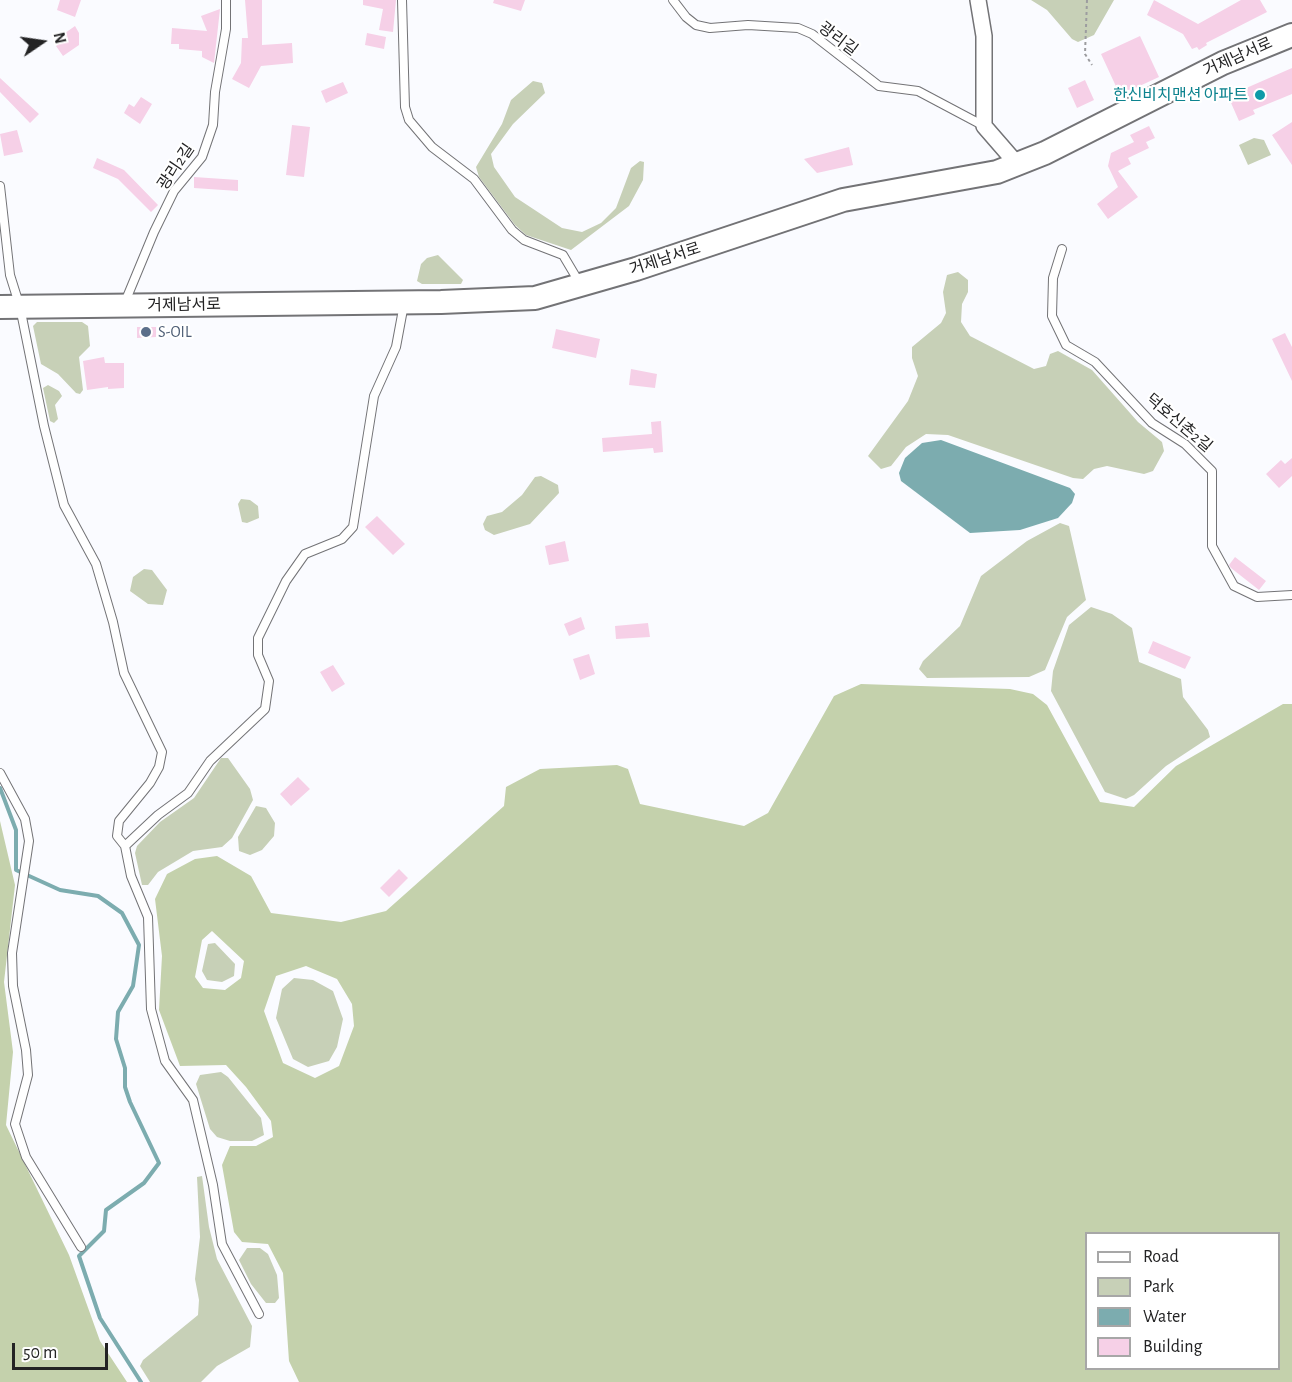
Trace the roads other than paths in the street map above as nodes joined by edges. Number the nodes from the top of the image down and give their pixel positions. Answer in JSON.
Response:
{"nodes":[{"id":1,"x":226,"y":0,"type":"edge"},
{"id":2,"x":402,"y":0,"type":"edge"},
{"id":3,"x":673,"y":0,"type":"edge"},
{"id":4,"x":978,"y":0,"type":"edge"},
{"id":5,"x":1292,"y":34,"type":"edge"},
{"id":6,"x":984,"y":126,"type":"junction"},
{"id":7,"x":1017,"y":164,"type":"junction"},
{"id":8,"x":0,"y":186,"type":"edge"},
{"id":9,"x":1062,"y":249,"type":"dead end"},
{"id":10,"x":581,"y":285,"type":"junction"},
{"id":11,"x":404,"y":302,"type":"junction"},
{"id":12,"x":123,"y":306,"type":"junction"},
{"id":13,"x":10,"y":307,"type":"edge"},
{"id":14,"x":1292,"y":595,"type":"edge"},
{"id":15,"x":0,"y":773,"type":"edge"},
{"id":16,"x":125,"y":846,"type":"junction"},
{"id":17,"x":81,"y":1247,"type":"dead end"},
{"id":18,"x":259,"y":1314,"type":"dead end"}],
"edges":[{"from":1,"to":12,"type":"lane","name":"광리2길"},
{"from":2,"to":10,"type":"lane"},
{"from":3,"to":6,"type":"lane","name":"광리길"},
{"from":4,"to":6,"type":"street"},
{"from":5,"to":7,"type":"main road","name":"거제남서로"},
{"from":6,"to":7,"type":"street"},
{"from":7,"to":10,"type":"main road","name":"거제남서로"},
{"from":8,"to":13,"type":"lane"},
{"from":9,"to":14,"type":"lane","name":"덕호신촌2길"},
{"from":10,"to":11,"type":"main road","name":"거제남서로"},
{"from":11,"to":12,"type":"main road","name":"거제남서로"},
{"from":11,"to":16,"type":"lane"},
{"from":12,"to":13,"type":"main road","name":"거제남서로"},
{"from":13,"to":16,"type":"lane"},
{"from":15,"to":17,"type":"lane"},
{"from":16,"to":18,"type":"lane"}]}
